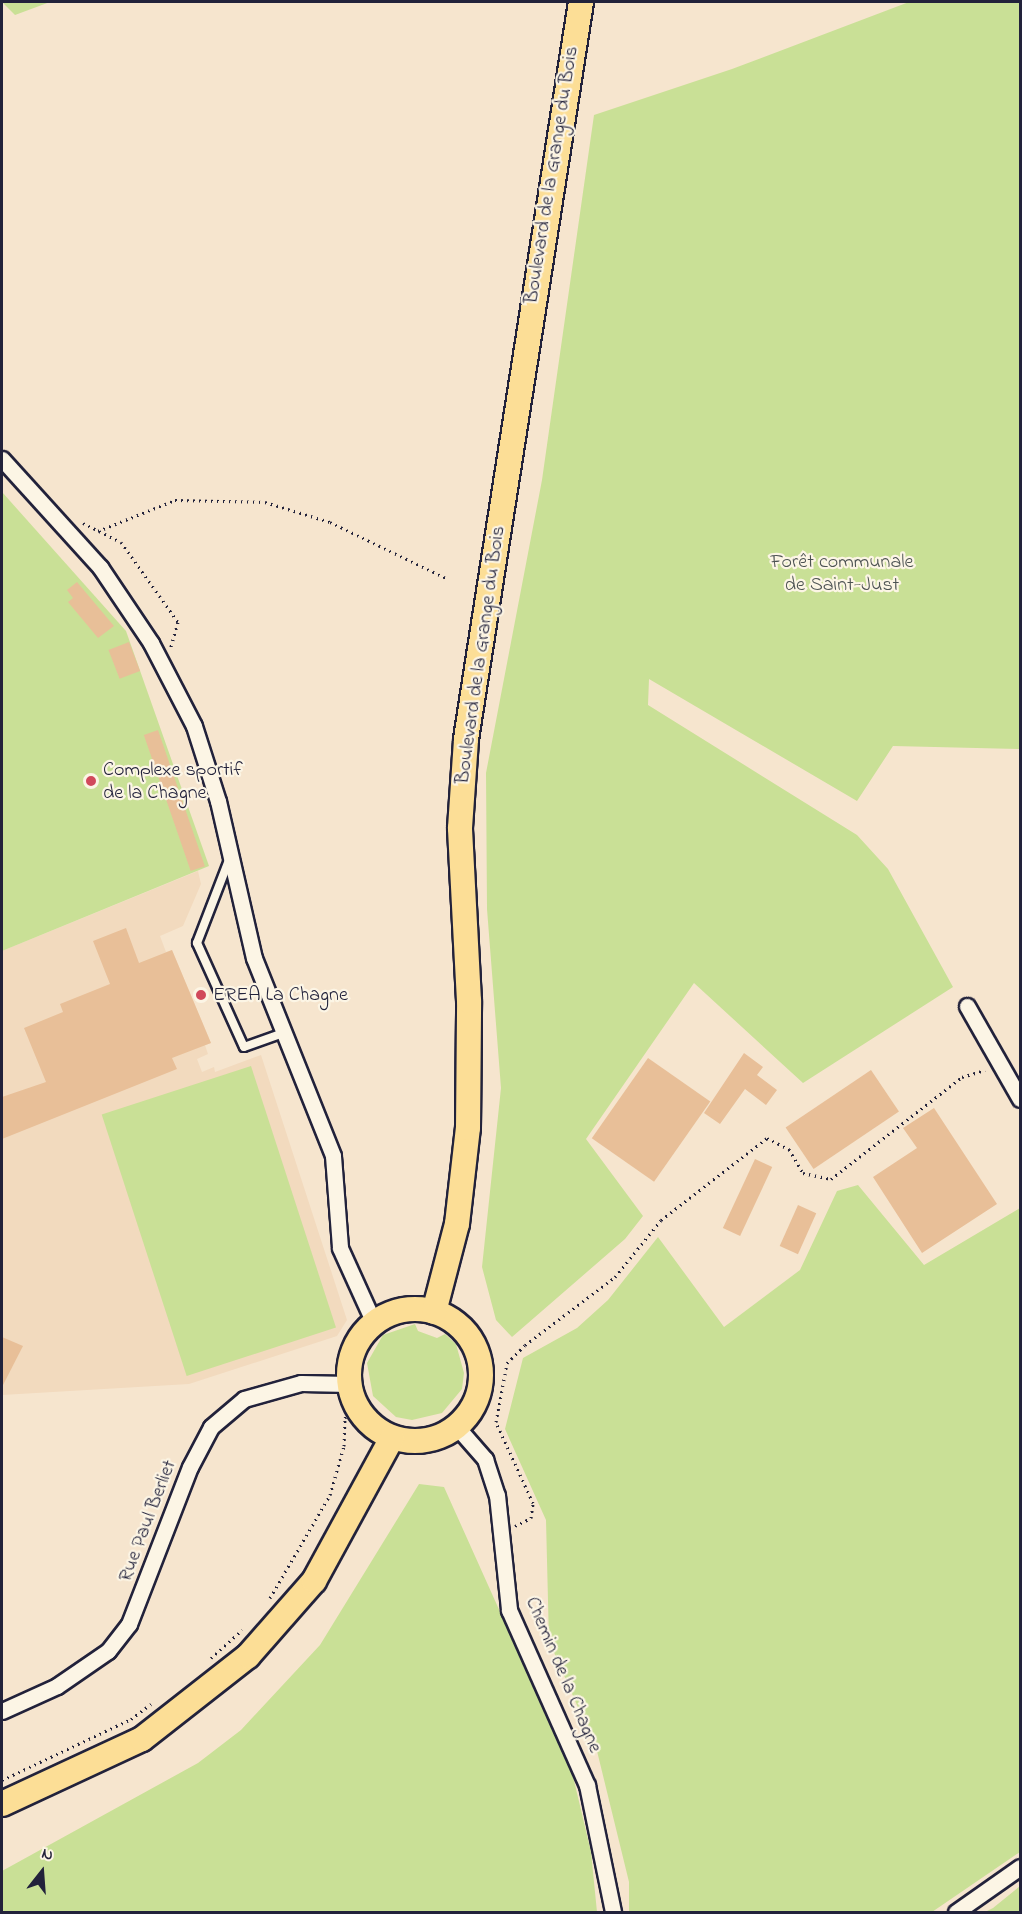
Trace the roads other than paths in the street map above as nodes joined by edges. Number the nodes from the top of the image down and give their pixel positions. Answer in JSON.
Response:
{"nodes":[{"id":1,"x":581,"y":2,"type":"edge"},
{"id":2,"x":2,"y":459,"type":"edge"},
{"id":3,"x":231,"y":856,"type":"junction"},
{"id":4,"x":967,"y":1006,"type":"dead end"},
{"id":5,"x":282,"y":1034,"type":"junction"},
{"id":6,"x":1020,"y":1099,"type":"edge"},
{"id":7,"x":434,"y":1312,"type":"junction"},
{"id":8,"x":374,"y":1323,"type":"junction"},
{"id":9,"x":352,"y":1393,"type":"junction"},
{"id":10,"x":457,"y":1427,"type":"junction"},
{"id":11,"x":392,"y":1438,"type":"junction"},
{"id":12,"x":2,"y":1711,"type":"edge"},
{"id":13,"x":2,"y":1804,"type":"edge"},
{"id":14,"x":1020,"y":1867,"type":"edge"},
{"id":15,"x":614,"y":1912,"type":"edge"},
{"id":16,"x":956,"y":1912,"type":"edge"}],
"edges":[{"from":1,"to":7,"type":"main road","name":"Boulevard de la Grange du Bois"},
{"from":2,"to":3,"type":"street"},
{"from":3,"to":5,"type":"street"},
{"from":3,"to":5,"type":"lane"},
{"from":4,"to":6,"type":"street"},
{"from":5,"to":8,"type":"street"},
{"from":7,"to":8,"type":"main road"},
{"from":7,"to":10,"type":"main road"},
{"from":8,"to":9,"type":"main road"},
{"from":9,"to":11,"type":"main road"},
{"from":9,"to":12,"type":"street","name":"Rue Paul Berliet"},
{"from":10,"to":11,"type":"main road"},
{"from":10,"to":15,"type":"street","name":"Chemin de la Chagne"},
{"from":11,"to":13,"type":"main road"},
{"from":14,"to":16,"type":"street"}]}
